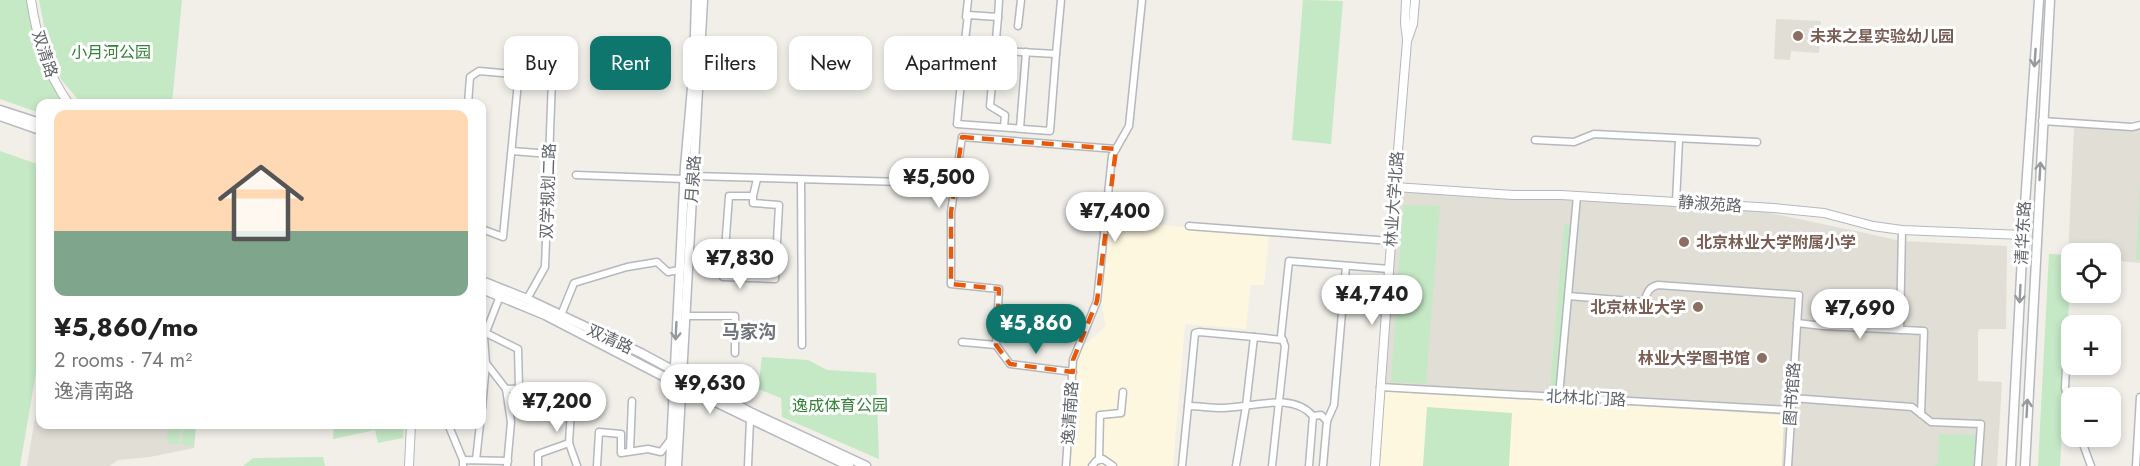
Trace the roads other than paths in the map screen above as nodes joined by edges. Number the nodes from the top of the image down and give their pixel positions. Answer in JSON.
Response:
{"nodes":[{"id":1,"x":31,"y":0,"type":"edge"},
{"id":2,"x":696,"y":0,"type":"edge"},
{"id":3,"x":703,"y":0,"type":"edge"},
{"id":4,"x":968,"y":0,"type":"edge"},
{"id":5,"x":999,"y":0,"type":"edge"},
{"id":6,"x":1021,"y":0,"type":"edge"},
{"id":7,"x":1061,"y":0,"type":"edge"},
{"id":8,"x":1142,"y":0,"type":"edge"},
{"id":9,"x":1406,"y":0,"type":"edge"},
{"id":10,"x":1415,"y":0,"type":"edge"},
{"id":11,"x":2039,"y":0,"type":"edge"},
{"id":12,"x":2050,"y":0,"type":"edge"},
{"id":13,"x":966,"y":17,"type":"junction"},
{"id":14,"x":998,"y":17,"type":"junction"},
{"id":15,"x":1018,"y":26,"type":"dead end"},
{"id":16,"x":965,"y":36,"type":"edge"},
{"id":17,"x":996,"y":36,"type":"edge"},
{"id":18,"x":1407,"y":41,"type":"junction"},
{"id":19,"x":1017,"y":51,"type":"edge"},
{"id":20,"x":1026,"y":52,"type":"junction"},
{"id":21,"x":1056,"y":54,"type":"junction"},
{"id":22,"x":552,"y":90,"type":"edge"},
{"id":23,"x":960,"y":90,"type":"edge"},
{"id":24,"x":991,"y":90,"type":"edge"},
{"id":25,"x":66,"y":99,"type":"edge"},
{"id":26,"x":468,"y":99,"type":"edge"},
{"id":27,"x":0,"y":110,"type":"edge"},
{"id":28,"x":0,"y":116,"type":"edge"},
{"id":29,"x":2042,"y":121,"type":"junction"},
{"id":30,"x":36,"y":122,"type":"edge"},
{"id":31,"x":2140,"y":125,"type":"edge"},
{"id":32,"x":1004,"y":127,"type":"junction"},
{"id":33,"x":36,"y":129,"type":"edge"},
{"id":34,"x":1020,"y":129,"type":"junction"},
{"id":35,"x":1535,"y":140,"type":"dead end"},
{"id":36,"x":1679,"y":140,"type":"junction"},
{"id":37,"x":1757,"y":142,"type":"dead end"},
{"id":38,"x":1116,"y":149,"type":"junction"},
{"id":39,"x":512,"y":151,"type":"junction"},
{"id":40,"x":550,"y":154,"type":"junction"},
{"id":41,"x":576,"y":175,"type":"dead end"},
{"id":42,"x":689,"y":177,"type":"junction"},
{"id":43,"x":757,"y":179,"type":"junction"},
{"id":44,"x":801,"y":180,"type":"junction"},
{"id":45,"x":939,"y":183,"type":"dead end"},
{"id":46,"x":1395,"y":187,"type":"junction"},
{"id":47,"x":753,"y":196,"type":"junction"},
{"id":48,"x":1576,"y":196,"type":"junction"},
{"id":49,"x":1676,"y":202,"type":"junction"},
{"id":50,"x":1189,"y":226,"type":"dead end"},
{"id":51,"x":2037,"y":227,"type":"junction"},
{"id":52,"x":1902,"y":230,"type":"junction"},
{"id":53,"x":486,"y":231,"type":"edge"},
{"id":54,"x":2023,"y":235,"type":"junction"},
{"id":55,"x":1391,"y":241,"type":"junction"},
{"id":56,"x":2035,"y":245,"type":"junction"},
{"id":57,"x":1346,"y":266,"type":"junction"},
{"id":58,"x":1389,"y":269,"type":"junction"},
{"id":59,"x":679,"y":270,"type":"junction"},
{"id":60,"x":486,"y":283,"type":"edge"},
{"id":61,"x":486,"y":291,"type":"edge"},
{"id":62,"x":500,"y":296,"type":"junction"},
{"id":63,"x":1568,"y":296,"type":"junction"},
{"id":64,"x":527,"y":299,"type":"junction"},
{"id":65,"x":561,"y":315,"type":"junction"},
{"id":66,"x":686,"y":316,"type":"junction"},
{"id":67,"x":1797,"y":323,"type":"junction"},
{"id":68,"x":486,"y":328,"type":"edge"},
{"id":69,"x":1900,"y":330,"type":"junction"},
{"id":70,"x":486,"y":333,"type":"edge"},
{"id":71,"x":1254,"y":337,"type":"junction"},
{"id":72,"x":1283,"y":340,"type":"junction"},
{"id":73,"x":962,"y":342,"type":"dead end"},
{"id":74,"x":802,"y":345,"type":"dead end"},
{"id":75,"x":996,"y":345,"type":"junction"},
{"id":76,"x":735,"y":353,"type":"dead end"},
{"id":77,"x":486,"y":363,"type":"edge"},
{"id":78,"x":674,"y":369,"type":"junction"},
{"id":79,"x":1073,"y":372,"type":"junction"},
{"id":80,"x":682,"y":375,"type":"junction"},
{"id":81,"x":674,"y":381,"type":"junction"},
{"id":82,"x":682,"y":386,"type":"junction"},
{"id":83,"x":1380,"y":387,"type":"junction"},
{"id":84,"x":519,"y":388,"type":"junction"},
{"id":85,"x":506,"y":389,"type":"junction"},
{"id":86,"x":1123,"y":392,"type":"dead end"},
{"id":87,"x":572,"y":394,"type":"junction"},
{"id":88,"x":597,"y":395,"type":"dead end"},
{"id":89,"x":1559,"y":396,"type":"junction"},
{"id":90,"x":2140,"y":397,"type":"edge"},
{"id":91,"x":1792,"y":398,"type":"junction"},
{"id":92,"x":632,"y":401,"type":"dead end"},
{"id":93,"x":1279,"y":402,"type":"junction"},
{"id":94,"x":1188,"y":405,"type":"junction"},
{"id":95,"x":1246,"y":406,"type":"junction"},
{"id":96,"x":1791,"y":410,"type":"junction"},
{"id":97,"x":1921,"y":414,"type":"junction"},
{"id":98,"x":1313,"y":416,"type":"junction"},
{"id":99,"x":750,"y":420,"type":"junction"},
{"id":100,"x":1327,"y":421,"type":"junction"},
{"id":101,"x":411,"y":429,"type":"edge"},
{"id":102,"x":450,"y":429,"type":"edge"},
{"id":103,"x":479,"y":429,"type":"edge"},
{"id":104,"x":671,"y":438,"type":"junction"},
{"id":105,"x":569,"y":443,"type":"junction"},
{"id":106,"x":2084,"y":447,"type":"edge"},
{"id":107,"x":630,"y":452,"type":"junction"},
{"id":108,"x":476,"y":460,"type":"junction"},
{"id":109,"x":1100,"y":460,"type":"junction"},
{"id":110,"x":463,"y":463,"type":"edge"},
{"id":111,"x":508,"y":463,"type":"edge"},
{"id":112,"x":409,"y":466,"type":"edge"},
{"id":113,"x":538,"y":466,"type":"edge"},
{"id":114,"x":577,"y":466,"type":"edge"},
{"id":115,"x":597,"y":466,"type":"edge"},
{"id":116,"x":670,"y":466,"type":"edge"},
{"id":117,"x":677,"y":466,"type":"edge"},
{"id":118,"x":747,"y":466,"type":"edge"},
{"id":119,"x":849,"y":466,"type":"edge"},
{"id":120,"x":866,"y":466,"type":"edge"},
{"id":121,"x":1066,"y":466,"type":"edge"},
{"id":122,"x":1092,"y":466,"type":"edge"},
{"id":123,"x":1113,"y":466,"type":"edge"},
{"id":124,"x":1182,"y":466,"type":"edge"},
{"id":125,"x":1236,"y":466,"type":"edge"},
{"id":126,"x":1272,"y":466,"type":"edge"},
{"id":127,"x":1309,"y":466,"type":"edge"},
{"id":128,"x":1323,"y":466,"type":"edge"},
{"id":129,"x":1375,"y":466,"type":"edge"},
{"id":130,"x":1788,"y":466,"type":"edge"},
{"id":131,"x":1978,"y":466,"type":"edge"},
{"id":132,"x":2011,"y":466,"type":"edge"},
{"id":133,"x":2025,"y":466,"type":"edge"},
{"id":134,"x":2091,"y":466,"type":"edge"},
{"id":135,"x":2136,"y":466,"type":"edge"}],
"edges":[{"from":1,"to":25,"type":"street","name":"双清路"},
{"from":2,"to":42,"type":"main road","name":"月泉路"},
{"from":3,"to":42,"type":"main road","name":"月泉路"},
{"from":4,"to":13,"type":"street"},
{"from":5,"to":14,"type":"street"},
{"from":6,"to":15,"type":"street"},
{"from":7,"to":21,"type":"street"},
{"from":8,"to":38,"type":"street"},
{"from":9,"to":18,"type":"street","name":"林业大学北路"},
{"from":10,"to":18,"type":"street","name":"林业大学北路"},
{"from":11,"to":54,"type":"main road","name":"清华东路","one_way":true},
{"from":12,"to":29,"type":"main road","name":"清华东路"},
{"from":13,"to":14,"type":"street"},
{"from":13,"to":16,"type":"street"},
{"from":14,"to":17,"type":"street"},
{"from":18,"to":46,"type":"street","name":"林业大学北路"},
{"from":19,"to":20,"type":"street"},
{"from":20,"to":21,"type":"street"},
{"from":20,"to":34,"type":"street"},
{"from":21,"to":34,"type":"street"},
{"from":22,"to":40,"type":"street","name":"双学规划二路"},
{"from":23,"to":32,"type":"street"},
{"from":24,"to":32,"type":"street"},
{"from":26,"to":39,"type":"street"},
{"from":27,"to":30,"type":"main road"},
{"from":28,"to":33,"type":"main road"},
{"from":29,"to":31,"type":"street"},
{"from":51,"to":29,"type":"main road","name":"清华东路","one_way":true},
{"from":32,"to":34,"type":"street"},
{"from":35,"to":36,"type":"street"},
{"from":36,"to":37,"type":"street"},
{"from":36,"to":49,"type":"street"},
{"from":38,"to":75,"type":"street"},
{"from":38,"to":79,"type":"street","name":"逸清南路"},
{"from":39,"to":40,"type":"street"},
{"from":39,"to":53,"type":"street"},
{"from":40,"to":64,"type":"street","name":"双学规划二路"},
{"from":41,"to":42,"type":"street"},
{"from":42,"to":43,"type":"street"},
{"from":42,"to":59,"type":"main road","name":"月泉路"},
{"from":42,"to":66,"type":"main road","name":"月泉路"},
{"from":43,"to":44,"type":"street"},
{"from":43,"to":47,"type":"street"},
{"from":44,"to":45,"type":"street"},
{"from":44,"to":74,"type":"street"},
{"from":46,"to":48,"type":"street","name":"静淑苑路"},
{"from":46,"to":55,"type":"street","name":"林业大学北路"},
{"from":47,"to":47,"type":"street"},
{"from":48,"to":49,"type":"street","name":"静淑苑路"},
{"from":48,"to":63,"type":"street"},
{"from":49,"to":52,"type":"street","name":"静淑苑路"},
{"from":50,"to":55,"type":"street"},
{"from":51,"to":54,"type":"main road"},
{"from":51,"to":56,"type":"main road","name":"清华东路"},
{"from":52,"to":54,"type":"street","name":"静淑苑路"},
{"from":52,"to":69,"type":"street"},
{"from":54,"to":56,"type":"main road"},
{"from":54,"to":132,"type":"main road","name":"清华东路","one_way":true},
{"from":55,"to":58,"type":"street","name":"林业大学北路"},
{"from":133,"to":56,"type":"main road","name":"清华东路","one_way":true},
{"from":57,"to":58,"type":"street"},
{"from":57,"to":72,"type":"street"},
{"from":57,"to":100,"type":"street"},
{"from":58,"to":83,"type":"street","name":"林业大学北路"},
{"from":59,"to":65,"type":"street"},
{"from":59,"to":78,"type":"main road","name":"月泉路","one_way":true},
{"from":60,"to":64,"type":"main road","name":"双清路"},
{"from":61,"to":62,"type":"main road","name":"双清路"},
{"from":62,"to":68,"type":"street"},
{"from":62,"to":81,"type":"main road","name":"双清路"},
{"from":63,"to":67,"type":"street","name":"图书馆路"},
{"from":63,"to":89,"type":"street"},
{"from":64,"to":65,"type":"main road","name":"双清路"},
{"from":65,"to":78,"type":"main road","name":"双清路"},
{"from":66,"to":76,"type":"street"},
{"from":66,"to":80,"type":"main road","name":"月泉路"},
{"from":67,"to":69,"type":"street"},
{"from":67,"to":91,"type":"street","name":"图书馆路"},
{"from":69,"to":97,"type":"street"},
{"from":70,"to":84,"type":"street"},
{"from":71,"to":72,"type":"street"},
{"from":71,"to":94,"type":"street"},
{"from":71,"to":95,"type":"street"},
{"from":72,"to":93,"type":"street"},
{"from":73,"to":75,"type":"street"},
{"from":75,"to":79,"type":"street"},
{"from":77,"to":85,"type":"street"},
{"from":78,"to":80,"type":"main road","name":"双清路"},
{"from":78,"to":81,"type":"main road","name":"月泉路"},
{"from":79,"to":121,"type":"street","name":"逸清南路"},
{"from":80,"to":82,"type":"main road","name":"月泉路"},
{"from":80,"to":120,"type":"main road","name":"双清路"},
{"from":81,"to":82,"type":"main road","name":"双清路"},
{"from":81,"to":104,"type":"main road","name":"月泉路"},
{"from":82,"to":99,"type":"main road","name":"双清路"},
{"from":82,"to":117,"type":"main road","name":"月泉路"},
{"from":83,"to":89,"type":"street","name":"北林北门路"},
{"from":83,"to":129,"type":"street","name":"林业大学北路"},
{"from":84,"to":85,"type":"street"},
{"from":84,"to":87,"type":"street"},
{"from":85,"to":111,"type":"street"},
{"from":86,"to":109,"type":"street"},
{"from":87,"to":88,"type":"street"},
{"from":87,"to":105,"type":"street"},
{"from":89,"to":96,"type":"street","name":"北林北门路"},
{"from":90,"to":135,"type":"street"},
{"from":91,"to":96,"type":"street","name":"图书馆路"},
{"from":91,"to":97,"type":"street"},
{"from":92,"to":107,"type":"street"},
{"from":93,"to":95,"type":"street"},
{"from":93,"to":98,"type":"street"},
{"from":93,"to":126,"type":"street"},
{"from":94,"to":95,"type":"street"},
{"from":94,"to":124,"type":"street"},
{"from":95,"to":125,"type":"street"},
{"from":96,"to":130,"type":"street","name":"图书馆路"},
{"from":97,"to":131,"type":"street"},
{"from":98,"to":100,"type":"street"},
{"from":98,"to":127,"type":"street"},
{"from":99,"to":118,"type":"street"},
{"from":99,"to":119,"type":"main road","name":"双清路"},
{"from":100,"to":128,"type":"street"},
{"from":101,"to":112,"type":"street"},
{"from":102,"to":110,"type":"street"},
{"from":103,"to":108,"type":"street"},
{"from":104,"to":107,"type":"street"},
{"from":104,"to":116,"type":"main road","name":"月泉路"},
{"from":105,"to":113,"type":"street"},
{"from":105,"to":114,"type":"street"},
{"from":106,"to":134,"type":"street"},
{"from":107,"to":115,"type":"street"},
{"from":108,"to":110,"type":"street"},
{"from":108,"to":111,"type":"street"},
{"from":109,"to":122,"type":"street"},
{"from":109,"to":123,"type":"street"}]}
